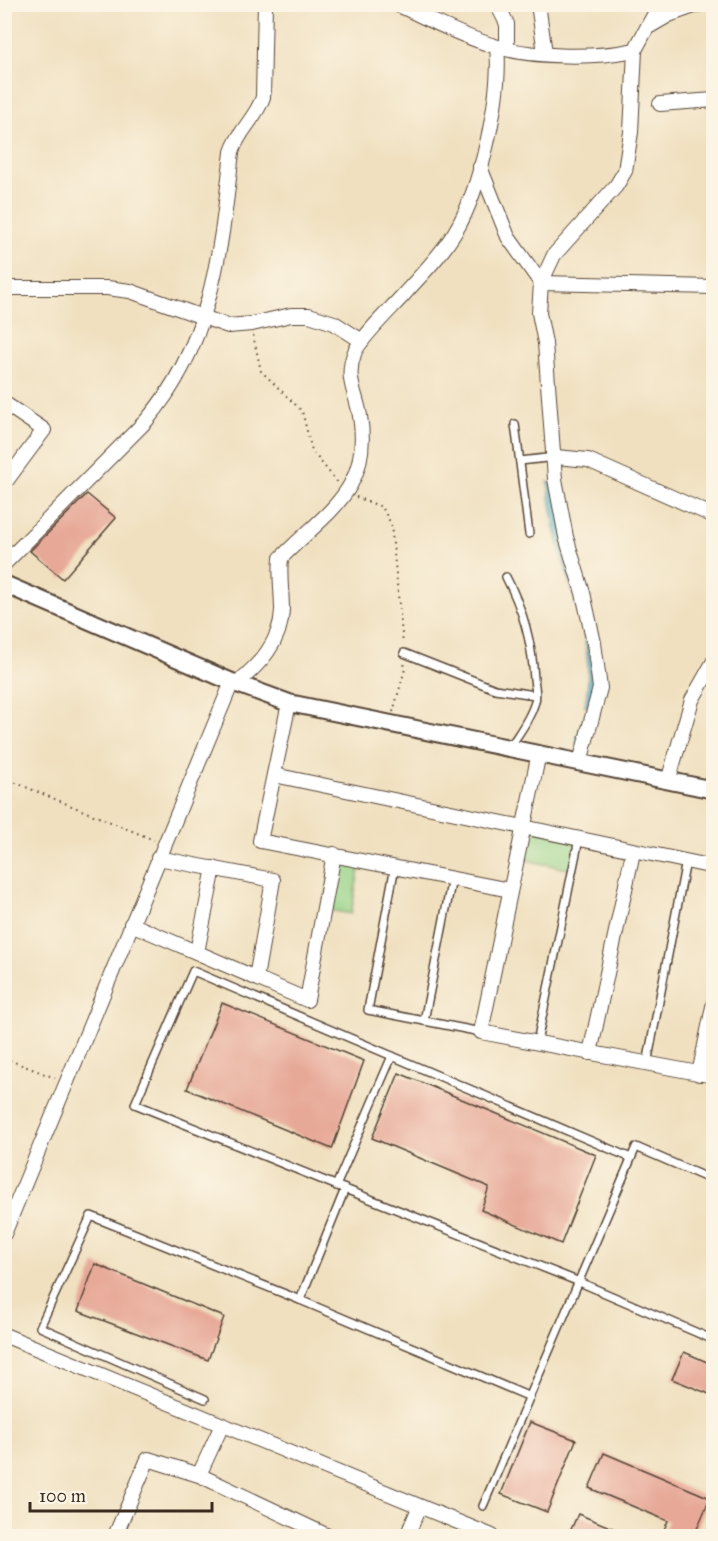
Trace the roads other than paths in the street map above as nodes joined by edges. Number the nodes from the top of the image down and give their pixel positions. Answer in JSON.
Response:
{"nodes":[{"id":1,"x":265,"y":4,"type":"edge"},
{"id":2,"x":396,"y":4,"type":"edge"},
{"id":3,"x":497,"y":4,"type":"edge"},
{"id":4,"x":538,"y":4,"type":"edge"},
{"id":5,"x":663,"y":4,"type":"edge"},
{"id":6,"x":700,"y":4,"type":"edge"},
{"id":7,"x":645,"y":29,"type":"junction"},
{"id":8,"x":502,"y":48,"type":"junction"},
{"id":9,"x":635,"y":50,"type":"junction"},
{"id":10,"x":545,"y":53,"type":"junction"},
{"id":11,"x":714,"y":99,"type":"edge"},
{"id":12,"x":660,"y":104,"type":"dead end"},
{"id":13,"x":480,"y":167,"type":"junction"},
{"id":14,"x":542,"y":283,"type":"junction"},
{"id":15,"x":714,"y":287,"type":"edge"},
{"id":16,"x":4,"y":288,"type":"edge"},
{"id":17,"x":203,"y":317,"type":"junction"},
{"id":18,"x":362,"y":341,"type":"junction"},
{"id":19,"x":4,"y":403,"type":"edge"},
{"id":20,"x":515,"y":424,"type":"dead end"},
{"id":21,"x":556,"y":457,"type":"junction"},
{"id":22,"x":520,"y":461,"type":"junction"},
{"id":23,"x":4,"y":484,"type":"edge"},
{"id":24,"x":714,"y":516,"type":"edge"},
{"id":25,"x":529,"y":534,"type":"dead end"},
{"id":26,"x":4,"y":564,"type":"edge"},
{"id":27,"x":506,"y":577,"type":"dead end"},
{"id":28,"x":4,"y":584,"type":"edge"},
{"id":29,"x":404,"y":653,"type":"road end"},
{"id":30,"x":713,"y":665,"type":"edge"},
{"id":31,"x":234,"y":683,"type":"junction"},
{"id":32,"x":535,"y":695,"type":"junction"},
{"id":33,"x":289,"y":703,"type":"junction"},
{"id":34,"x":510,"y":747,"type":"junction"},
{"id":35,"x":539,"y":753,"type":"junction"},
{"id":36,"x":580,"y":762,"type":"junction"},
{"id":37,"x":274,"y":775,"type":"junction"},
{"id":38,"x":668,"y":781,"type":"junction"},
{"id":39,"x":714,"y":790,"type":"edge"},
{"id":40,"x":523,"y":827,"type":"junction"},
{"id":41,"x":579,"y":839,"type":"junction"},
{"id":42,"x":633,"y":852,"type":"junction"},
{"id":43,"x":334,"y":854,"type":"junction"},
{"id":44,"x":158,"y":858,"type":"junction"},
{"id":45,"x":686,"y":861,"type":"junction"},
{"id":46,"x":395,"y":866,"type":"junction"},
{"id":47,"x":714,"y":867,"type":"edge"},
{"id":48,"x":214,"y":868,"type":"junction"},
{"id":49,"x":452,"y":878,"type":"junction"},
{"id":50,"x":510,"y":890,"type":"junction"},
{"id":51,"x":131,"y":924,"type":"junction"},
{"id":52,"x":197,"y":952,"type":"junction"},
{"id":53,"x":256,"y":978,"type":"junction"},
{"id":54,"x":714,"y":1002,"type":"edge"},
{"id":55,"x":424,"y":1021,"type":"junction"},
{"id":56,"x":481,"y":1032,"type":"junction"},
{"id":57,"x":537,"y":1042,"type":"junction"},
{"id":58,"x":590,"y":1053,"type":"junction"},
{"id":59,"x":392,"y":1056,"type":"junction"},
{"id":60,"x":647,"y":1064,"type":"junction"},
{"id":61,"x":699,"y":1074,"type":"junction"},
{"id":62,"x":714,"y":1076,"type":"edge"},
{"id":63,"x":631,"y":1158,"type":"junction"},
{"id":64,"x":714,"y":1181,"type":"edge"},
{"id":65,"x":336,"y":1186,"type":"junction"},
{"id":66,"x":345,"y":1190,"type":"junction"},
{"id":67,"x":4,"y":1234,"type":"edge"},
{"id":68,"x":577,"y":1281,"type":"junction"},
{"id":69,"x":300,"y":1300,"type":"junction"},
{"id":70,"x":4,"y":1335,"type":"edge"},
{"id":71,"x":714,"y":1340,"type":"edge"},
{"id":72,"x":530,"y":1397,"type":"junction"},
{"id":73,"x":205,"y":1400,"type":"dead end"},
{"id":74,"x":222,"y":1425,"type":"junction"},
{"id":75,"x":199,"y":1475,"type":"junction"},
{"id":76,"x":483,"y":1506,"type":"dead end"},
{"id":77,"x":419,"y":1508,"type":"junction"},
{"id":78,"x":115,"y":1536,"type":"edge"},
{"id":79,"x":328,"y":1536,"type":"edge"},
{"id":80,"x":407,"y":1536,"type":"edge"},
{"id":81,"x":492,"y":1536,"type":"edge"}],
"edges":[{"from":1,"to":17,"type":"street"},
{"from":2,"to":8,"type":"street"},
{"from":3,"to":8,"type":"street"},
{"from":4,"to":10,"type":"street"},
{"from":5,"to":7,"type":"street"},
{"from":6,"to":7,"type":"street"},
{"from":7,"to":9,"type":"street"},
{"from":8,"to":10,"type":"street"},
{"from":8,"to":13,"type":"street"},
{"from":9,"to":10,"type":"street"},
{"from":9,"to":14,"type":"street"},
{"from":11,"to":12,"type":"street"},
{"from":13,"to":14,"type":"street"},
{"from":13,"to":18,"type":"street"},
{"from":14,"to":15,"type":"street"},
{"from":14,"to":21,"type":"street"},
{"from":16,"to":17,"type":"street"},
{"from":17,"to":18,"type":"street"},
{"from":17,"to":26,"type":"street"},
{"from":18,"to":31,"type":"street"},
{"from":19,"to":23,"type":"street"},
{"from":20,"to":22,"type":"lane"},
{"from":21,"to":22,"type":"lane"},
{"from":21,"to":24,"type":"street"},
{"from":21,"to":36,"type":"street"},
{"from":22,"to":25,"type":"lane"},
{"from":27,"to":32,"type":"lane"},
{"from":28,"to":31,"type":"street"},
{"from":29,"to":32,"type":"lane"},
{"from":30,"to":38,"type":"street"},
{"from":31,"to":33,"type":"street"},
{"from":31,"to":44,"type":"street"},
{"from":32,"to":34,"type":"lane"},
{"from":33,"to":34,"type":"street"},
{"from":33,"to":37,"type":"street"},
{"from":34,"to":35,"type":"street"},
{"from":35,"to":36,"type":"street"},
{"from":35,"to":40,"type":"street"},
{"from":36,"to":38,"type":"street"},
{"from":37,"to":40,"type":"street"},
{"from":37,"to":43,"type":"street"},
{"from":38,"to":39,"type":"street"},
{"from":40,"to":41,"type":"street"},
{"from":40,"to":50,"type":"street"},
{"from":41,"to":42,"type":"street"},
{"from":41,"to":57,"type":"lane"},
{"from":42,"to":45,"type":"street"},
{"from":42,"to":58,"type":"street"},
{"from":43,"to":46,"type":"street"},
{"from":43,"to":53,"type":"street"},
{"from":44,"to":48,"type":"street"},
{"from":44,"to":51,"type":"street"},
{"from":45,"to":47,"type":"street"},
{"from":45,"to":60,"type":"lane"},
{"from":46,"to":49,"type":"street"},
{"from":46,"to":55,"type":"lane"},
{"from":48,"to":52,"type":"street"},
{"from":48,"to":53,"type":"street"},
{"from":49,"to":50,"type":"street"},
{"from":49,"to":55,"type":"lane"},
{"from":50,"to":56,"type":"street"},
{"from":51,"to":52,"type":"street"},
{"from":51,"to":67,"type":"street"},
{"from":52,"to":53,"type":"street"},
{"from":54,"to":61,"type":"street"},
{"from":55,"to":56,"type":"lane"},
{"from":56,"to":57,"type":"street"},
{"from":57,"to":58,"type":"street"},
{"from":58,"to":60,"type":"street"},
{"from":59,"to":63,"type":"lane"},
{"from":59,"to":65,"type":"lane"},
{"from":59,"to":65,"type":"lane"},
{"from":60,"to":61,"type":"street"},
{"from":61,"to":62,"type":"street"},
{"from":63,"to":64,"type":"lane"},
{"from":63,"to":68,"type":"lane"},
{"from":65,"to":66,"type":"lane"},
{"from":66,"to":68,"type":"lane"},
{"from":66,"to":69,"type":"lane"},
{"from":68,"to":71,"type":"lane"},
{"from":68,"to":72,"type":"lane"},
{"from":69,"to":72,"type":"lane"},
{"from":69,"to":73,"type":"lane"},
{"from":70,"to":74,"type":"street"},
{"from":72,"to":76,"type":"lane"},
{"from":74,"to":75,"type":"street"},
{"from":74,"to":77,"type":"street"},
{"from":75,"to":78,"type":"street"},
{"from":75,"to":79,"type":"street"},
{"from":77,"to":80,"type":"street"},
{"from":77,"to":81,"type":"street"}]}
